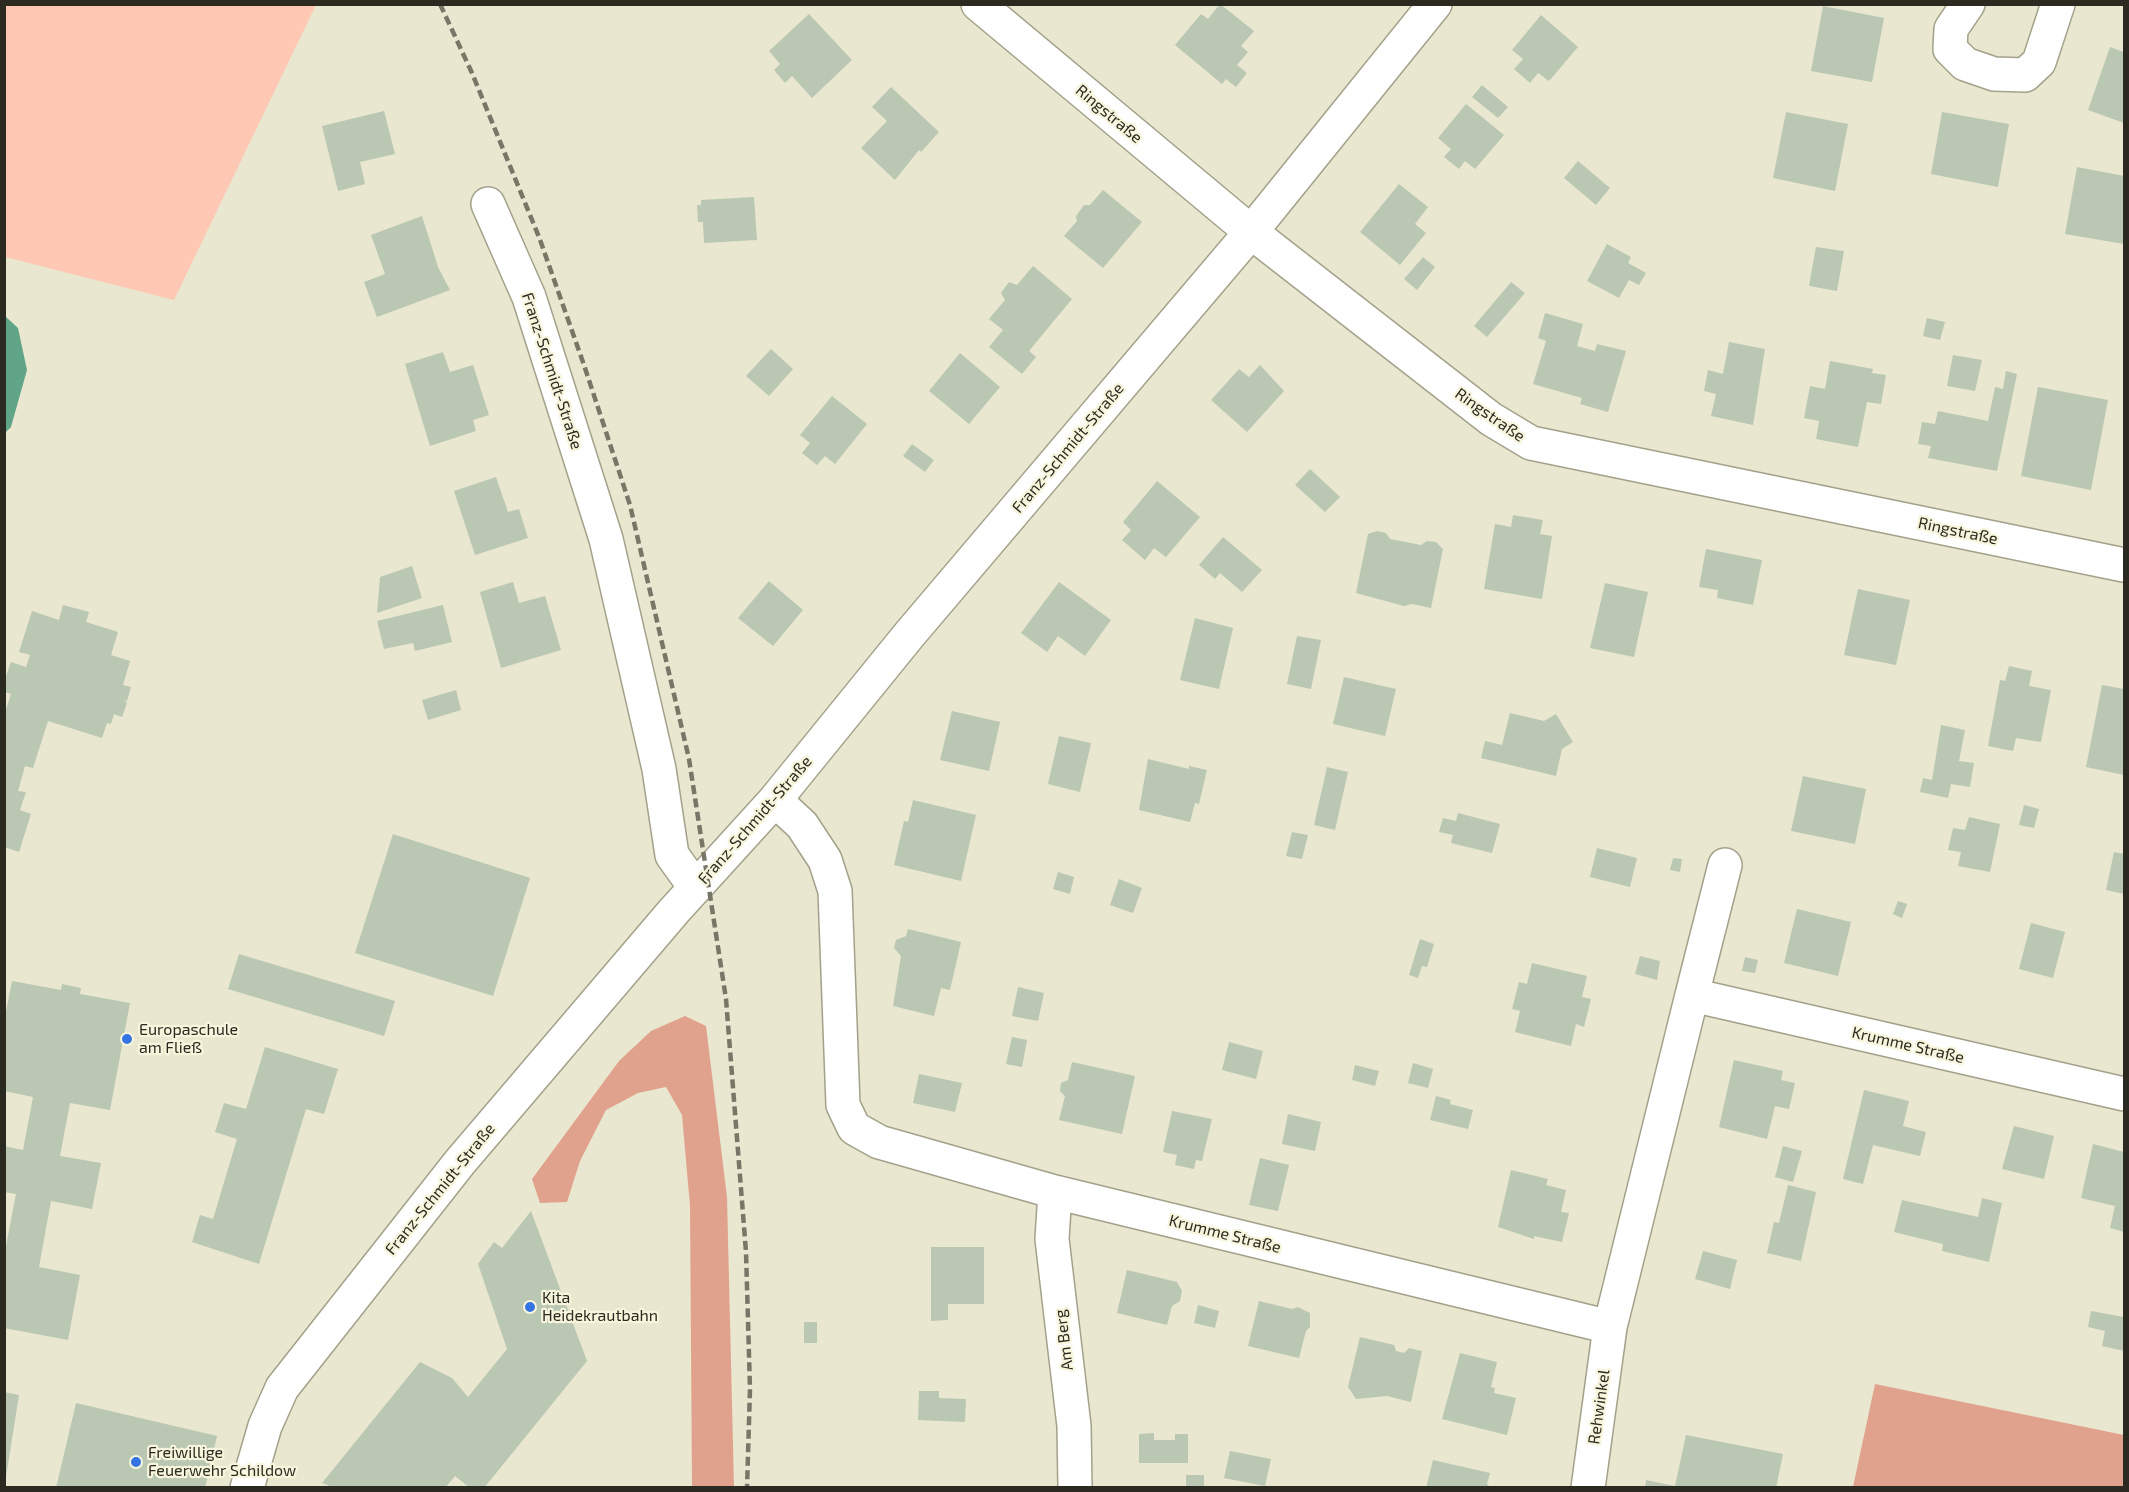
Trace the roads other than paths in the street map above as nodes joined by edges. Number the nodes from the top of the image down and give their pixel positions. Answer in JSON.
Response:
{"nodes":[{"id":1,"x":978,"y":4,"type":"edge"},
{"id":2,"x":1435,"y":4,"type":"edge"},
{"id":3,"x":1968,"y":4,"type":"edge"},
{"id":4,"x":2058,"y":4,"type":"edge"},
{"id":5,"x":488,"y":204,"type":"dead end"},
{"id":6,"x":1251,"y":232,"type":"junction"},
{"id":7,"x":2124,"y":565,"type":"edge"},
{"id":8,"x":776,"y":800,"type":"junction"},
{"id":9,"x":1725,"y":865,"type":"dead end"},
{"id":10,"x":696,"y":887,"type":"junction"},
{"id":11,"x":1692,"y":995,"type":"junction"},
{"id":12,"x":2124,"y":1094,"type":"edge"},
{"id":13,"x":1055,"y":1192,"type":"junction"},
{"id":14,"x":1610,"y":1327,"type":"junction"},
{"id":15,"x":247,"y":1488,"type":"edge"},
{"id":16,"x":1075,"y":1488,"type":"edge"},
{"id":17,"x":1588,"y":1488,"type":"edge"}],
"edges":[{"from":1,"to":6,"type":"street","name":"Ringstraße"},
{"from":2,"to":6,"type":"street","name":"Franz-Schmidt-Straße"},
{"from":3,"to":4,"type":"street"},
{"from":5,"to":10,"type":"street","name":"Franz-Schmidt-Straße"},
{"from":6,"to":7,"type":"street","name":"Ringstraße"},
{"from":6,"to":8,"type":"street","name":"Franz-Schmidt-Straße"},
{"from":8,"to":10,"type":"street","name":"Franz-Schmidt-Straße"},
{"from":8,"to":13,"type":"street","name":"Krumme Straße"},
{"from":9,"to":11,"type":"street"},
{"from":10,"to":15,"type":"street","name":"Franz-Schmidt-Straße"},
{"from":11,"to":12,"type":"street","name":"Krumme Straße"},
{"from":11,"to":14,"type":"street"},
{"from":13,"to":14,"type":"street","name":"Krumme Straße"},
{"from":13,"to":16,"type":"street","name":"Am Berg"},
{"from":14,"to":17,"type":"street","name":"Rehwinkel"}]}
